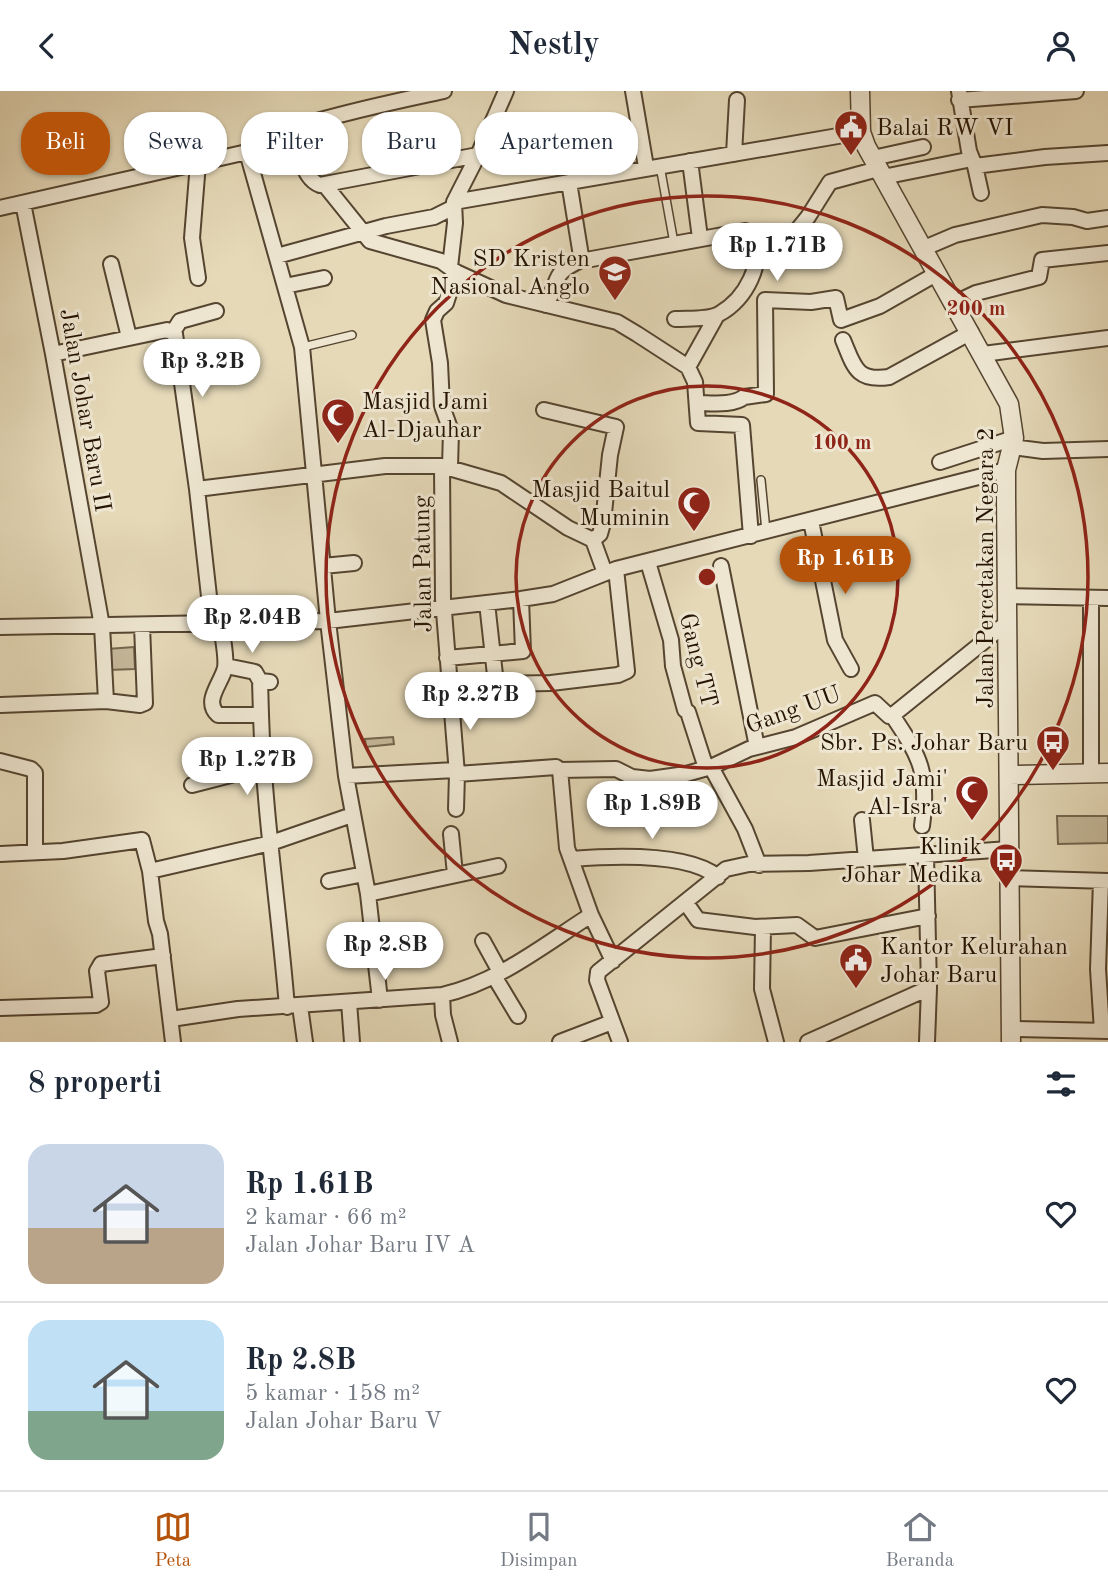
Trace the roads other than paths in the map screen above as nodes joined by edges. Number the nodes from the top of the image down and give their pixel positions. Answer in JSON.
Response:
{"nodes":[{"id":1,"x":444,"y":91,"type":"edge"},
{"id":2,"x":506,"y":91,"type":"edge"},
{"id":3,"x":633,"y":91,"type":"edge"},
{"id":4,"x":860,"y":91,"type":"edge"},
{"id":5,"x":1076,"y":91,"type":"edge"},
{"id":6,"x":959,"y":95,"type":"edge"},
{"id":7,"x":737,"y":100,"type":"dead end"},
{"id":8,"x":496,"y":112,"type":"edge"},
{"id":9,"x":348,"y":113,"type":"edge"},
{"id":10,"x":861,"y":132,"type":"junction"},
{"id":11,"x":923,"y":147,"type":"dead end"},
{"id":12,"x":1108,"y":153,"type":"edge"},
{"id":13,"x":734,"y":154,"type":"junction"},
{"id":14,"x":475,"y":155,"type":"edge"},
{"id":15,"x":475,"y":157,"type":"edge"},
{"id":16,"x":690,"y":161,"type":"junction"},
{"id":17,"x":973,"y":162,"type":"junction"},
{"id":18,"x":653,"y":167,"type":"junction"},
{"id":19,"x":878,"y":168,"type":"junction"},
{"id":20,"x":146,"y":175,"type":"edge"},
{"id":21,"x":197,"y":175,"type":"edge"},
{"id":22,"x":254,"y":175,"type":"edge"},
{"id":23,"x":309,"y":175,"type":"edge"},
{"id":24,"x":569,"y":182,"type":"junction"},
{"id":25,"x":324,"y":184,"type":"junction"},
{"id":26,"x":981,"y":193,"type":"dead end"},
{"id":27,"x":23,"y":203,"type":"junction"},
{"id":28,"x":454,"y":204,"type":"junction"},
{"id":29,"x":0,"y":208,"type":"edge"},
{"id":30,"x":1108,"y":218,"type":"edge"},
{"id":31,"x":362,"y":234,"type":"junction"},
{"id":32,"x":700,"y":238,"type":"junction"},
{"id":33,"x":674,"y":243,"type":"junction"},
{"id":34,"x":787,"y":243,"type":"dead end"},
{"id":35,"x":922,"y":249,"type":"junction"},
{"id":36,"x":1108,"y":253,"type":"edge"},
{"id":37,"x":277,"y":255,"type":"junction"},
{"id":38,"x":583,"y":259,"type":"junction"},
{"id":39,"x":111,"y":264,"type":"dead end"},
{"id":40,"x":453,"y":269,"type":"junction"},
{"id":41,"x":936,"y":274,"type":"junction"},
{"id":42,"x":198,"y":278,"type":"dead end"},
{"id":43,"x":324,"y":278,"type":"dead end"},
{"id":44,"x":285,"y":286,"type":"junction"},
{"id":45,"x":956,"y":302,"type":"junction"},
{"id":46,"x":546,"y":305,"type":"junction"},
{"id":47,"x":216,"y":311,"type":"dead end"},
{"id":48,"x":717,"y":315,"type":"junction"},
{"id":49,"x":675,"y":319,"type":"dead end"},
{"id":50,"x":173,"y":332,"type":"junction"},
{"id":51,"x":971,"y":332,"type":"junction"},
{"id":52,"x":352,"y":335,"type":"dead end"},
{"id":53,"x":129,"y":337,"type":"junction"},
{"id":54,"x":1108,"y":338,"type":"edge"},
{"id":55,"x":843,"y":340,"type":"dead end"},
{"id":56,"x":302,"y":347,"type":"junction"},
{"id":57,"x":990,"y":353,"type":"junction"},
{"id":58,"x":53,"y":354,"type":"junction"},
{"id":59,"x":688,"y":367,"type":"junction"},
{"id":60,"x":698,"y":403,"type":"junction"},
{"id":61,"x":544,"y":410,"type":"dead end"},
{"id":62,"x":1013,"y":443,"type":"junction"},
{"id":63,"x":1108,"y":449,"type":"edge"},
{"id":64,"x":940,"y":462,"type":"dead end"},
{"id":65,"x":446,"y":466,"type":"junction"},
{"id":66,"x":1006,"y":470,"type":"junction"},
{"id":67,"x":314,"y":475,"type":"junction"},
{"id":68,"x":761,"y":480,"type":"dead end"},
{"id":69,"x":197,"y":489,"type":"junction"},
{"id":70,"x":811,"y":521,"type":"junction"},
{"id":71,"x":766,"y":532,"type":"junction"},
{"id":72,"x":751,"y":536,"type":"junction"},
{"id":73,"x":593,"y":540,"type":"junction"},
{"id":74,"x":648,"y":562,"type":"junction"},
{"id":75,"x":354,"y":563,"type":"dead end"},
{"id":76,"x":323,"y":566,"type":"junction"},
{"id":77,"x":721,"y":566,"type":"dead end"},
{"id":78,"x":611,"y":571,"type":"junction"},
{"id":79,"x":1008,"y":596,"type":"junction"},
{"id":80,"x":1091,"y":598,"type":"junction"},
{"id":81,"x":1108,"y":598,"type":"edge"},
{"id":82,"x":521,"y":599,"type":"junction"},
{"id":83,"x":488,"y":603,"type":"junction"},
{"id":84,"x":444,"y":609,"type":"junction"},
{"id":85,"x":328,"y":621,"type":"junction"},
{"id":86,"x":1008,"y":622,"type":"junction"},
{"id":87,"x":216,"y":623,"type":"junction"},
{"id":88,"x":142,"y":625,"type":"junction"},
{"id":89,"x":102,"y":626,"type":"junction"},
{"id":90,"x":0,"y":627,"type":"edge"},
{"id":91,"x":492,"y":654,"type":"junction"},
{"id":92,"x":447,"y":657,"type":"junction"},
{"id":93,"x":226,"y":666,"type":"junction"},
{"id":94,"x":851,"y":669,"type":"dead end"},
{"id":95,"x":106,"y":702,"type":"junction"},
{"id":96,"x":0,"y":705,"type":"edge"},
{"id":97,"x":892,"y":715,"type":"junction"},
{"id":98,"x":261,"y":716,"type":"junction"},
{"id":99,"x":757,"y":747,"type":"junction"},
{"id":100,"x":0,"y":761,"type":"edge"},
{"id":101,"x":262,"y":767,"type":"junction"},
{"id":102,"x":708,"y":767,"type":"junction"},
{"id":103,"x":560,"y":770,"type":"junction"},
{"id":104,"x":456,"y":772,"type":"junction"},
{"id":105,"x":1099,"y":773,"type":"edge"},
{"id":106,"x":1010,"y":775,"type":"junction"},
{"id":107,"x":346,"y":776,"type":"junction"},
{"id":108,"x":192,"y":785,"type":"dead end"},
{"id":109,"x":456,"y":809,"type":"dead end"},
{"id":110,"x":352,"y":815,"type":"junction"},
{"id":111,"x":862,"y":820,"type":"dead end"},
{"id":112,"x":922,"y":826,"type":"dead end"},
{"id":113,"x":451,"y":834,"type":"dead end"},
{"id":114,"x":271,"y":843,"type":"junction"},
{"id":115,"x":1009,"y":849,"type":"junction"},
{"id":116,"x":35,"y":851,"type":"junction"},
{"id":117,"x":0,"y":854,"type":"edge"},
{"id":118,"x":926,"y":855,"type":"junction"},
{"id":119,"x":571,"y":859,"type":"junction"},
{"id":120,"x":866,"y":859,"type":"junction"},
{"id":121,"x":759,"y":865,"type":"junction"},
{"id":122,"x":498,"y":866,"type":"dead end"},
{"id":123,"x":150,"y":870,"type":"junction"},
{"id":124,"x":365,"y":874,"type":"junction"},
{"id":125,"x":455,"y":874,"type":"junction"},
{"id":126,"x":718,"y":877,"type":"junction"},
{"id":127,"x":1008,"y":878,"type":"junction"},
{"id":128,"x":329,"y":881,"type":"dead end"},
{"id":129,"x":1105,"y":881,"type":"edge"},
{"id":130,"x":368,"y":894,"type":"junction"},
{"id":131,"x":686,"y":903,"type":"junction"},
{"id":132,"x":591,"y":915,"type":"junction"},
{"id":133,"x":928,"y":916,"type":"junction"},
{"id":134,"x":763,"y":927,"type":"junction"},
{"id":135,"x":484,"y":941,"type":"dead end"},
{"id":136,"x":163,"y":956,"type":"junction"},
{"id":137,"x":613,"y":961,"type":"junction"},
{"id":138,"x":1103,"y":969,"type":"edge"},
{"id":139,"x":497,"y":974,"type":"junction"},
{"id":140,"x":929,"y":988,"type":"junction"},
{"id":141,"x":442,"y":995,"type":"junction"},
{"id":142,"x":380,"y":1000,"type":"junction"},
{"id":143,"x":349,"y":1002,"type":"junction"},
{"id":144,"x":294,"y":1006,"type":"junction"},
{"id":145,"x":0,"y":1007,"type":"edge"},
{"id":146,"x":518,"y":1016,"type":"dead end"},
{"id":147,"x":171,"y":1019,"type":"junction"},
{"id":148,"x":612,"y":1022,"type":"junction"},
{"id":149,"x":1105,"y":1031,"type":"edge"},
{"id":150,"x":1010,"y":1035,"type":"edge"},
{"id":151,"x":173,"y":1042,"type":"edge"},
{"id":152,"x":305,"y":1042,"type":"edge"},
{"id":153,"x":352,"y":1042,"type":"edge"},
{"id":154,"x":450,"y":1042,"type":"edge"},
{"id":155,"x":560,"y":1042,"type":"edge"},
{"id":156,"x":620,"y":1042,"type":"edge"},
{"id":157,"x":776,"y":1042,"type":"edge"},
{"id":158,"x":808,"y":1042,"type":"edge"},
{"id":159,"x":927,"y":1042,"type":"edge"}],
"edges":[{"from":1,"to":9,"type":"street"},
{"from":2,"to":8,"type":"street"},
{"from":3,"to":18,"type":"street"},
{"from":4,"to":10,"type":"street","name":"Jalan Percetakan Negara 2"},
{"from":5,"to":6,"type":"street"},
{"from":6,"to":17,"type":"street"},
{"from":7,"to":13,"type":"street"},
{"from":10,"to":13,"type":"street"},
{"from":10,"to":19,"type":"street","name":"Jalan Percetakan Negara 2"},
{"from":11,"to":19,"type":"street"},
{"from":12,"to":17,"type":"street"},
{"from":13,"to":16,"type":"street"},
{"from":14,"to":25,"type":"street"},
{"from":15,"to":28,"type":"street"},
{"from":16,"to":18,"type":"street"},
{"from":16,"to":32,"type":"street"},
{"from":17,"to":19,"type":"street"},
{"from":17,"to":26,"type":"street"},
{"from":18,"to":24,"type":"street"},
{"from":18,"to":33,"type":"lane"},
{"from":19,"to":34,"type":"street"},
{"from":19,"to":35,"type":"street","name":"Jalan Percetakan Negara 2"},
{"from":20,"to":27,"type":"street"},
{"from":21,"to":42,"type":"street"},
{"from":22,"to":37,"type":"street"},
{"from":23,"to":25,"type":"street"},
{"from":24,"to":28,"type":"street"},
{"from":24,"to":38,"type":"street"},
{"from":25,"to":31,"type":"street"},
{"from":27,"to":29,"type":"street"},
{"from":27,"to":58,"type":"street","name":"Jalan Johar Baru II"},
{"from":28,"to":31,"type":"street"},
{"from":28,"to":40,"type":"street","name":"Jalan Patung"},
{"from":30,"to":35,"type":"street"},
{"from":31,"to":37,"type":"street"},
{"from":31,"to":40,"type":"street"},
{"from":32,"to":33,"type":"street"},
{"from":32,"to":48,"type":"street"},
{"from":33,"to":38,"type":"street"},
{"from":35,"to":41,"type":"street","name":"Jalan Percetakan Negara 2"},
{"from":36,"to":45,"type":"street"},
{"from":37,"to":44,"type":"street"},
{"from":38,"to":46,"type":"street"},
{"from":39,"to":53,"type":"street"},
{"from":40,"to":46,"type":"street"},
{"from":40,"to":65,"type":"street","name":"Jalan Patung"},
{"from":41,"to":45,"type":"street","name":"Jalan Percetakan Negara 2"},
{"from":41,"to":60,"type":"street"},
{"from":43,"to":44,"type":"street"},
{"from":44,"to":56,"type":"street"},
{"from":45,"to":51,"type":"street","name":"Jalan Percetakan Negara 2"},
{"from":46,"to":59,"type":"street"},
{"from":47,"to":50,"type":"street"},
{"from":48,"to":49,"type":"street"},
{"from":48,"to":59,"type":"street"},
{"from":50,"to":53,"type":"street"},
{"from":50,"to":69,"type":"street"},
{"from":51,"to":55,"type":"street"},
{"from":51,"to":57,"type":"street","name":"Jalan Percetakan Negara 2"},
{"from":52,"to":56,"type":"lane"},
{"from":53,"to":58,"type":"street"},
{"from":54,"to":57,"type":"street"},
{"from":56,"to":67,"type":"street"},
{"from":57,"to":62,"type":"street","name":"Jalan Percetakan Negara 2"},
{"from":58,"to":89,"type":"street","name":"Jalan Johar Baru II"},
{"from":59,"to":60,"type":"street"},
{"from":60,"to":72,"type":"street"},
{"from":61,"to":73,"type":"street"},
{"from":62,"to":63,"type":"street"},
{"from":62,"to":64,"type":"street"},
{"from":62,"to":66,"type":"street","name":"Jalan Percetakan Negara 2"},
{"from":65,"to":67,"type":"street"},
{"from":65,"to":73,"type":"street"},
{"from":65,"to":84,"type":"street","name":"Jalan Patung"},
{"from":66,"to":70,"type":"street"},
{"from":66,"to":79,"type":"street","name":"Jalan Percetakan Negara 2"},
{"from":67,"to":69,"type":"street"},
{"from":67,"to":76,"type":"street"},
{"from":68,"to":71,"type":"lane"},
{"from":69,"to":87,"type":"street"},
{"from":70,"to":71,"type":"street"},
{"from":70,"to":94,"type":"street"},
{"from":71,"to":72,"type":"street"},
{"from":72,"to":74,"type":"street"},
{"from":73,"to":78,"type":"street"},
{"from":74,"to":78,"type":"street"},
{"from":74,"to":102,"type":"street","name":"Gang TT"},
{"from":75,"to":76,"type":"street"},
{"from":76,"to":85,"type":"street"},
{"from":77,"to":99,"type":"street"},
{"from":78,"to":82,"type":"street"},
{"from":78,"to":91,"type":"street"},
{"from":79,"to":80,"type":"street"},
{"from":79,"to":86,"type":"street","name":"Jalan Percetakan Negara 2"},
{"from":80,"to":81,"type":"street"},
{"from":80,"to":105,"type":"street"},
{"from":82,"to":83,"type":"street"},
{"from":82,"to":91,"type":"street"},
{"from":83,"to":84,"type":"street"},
{"from":83,"to":91,"type":"street"},
{"from":84,"to":85,"type":"street"},
{"from":84,"to":92,"type":"street","name":"Jalan Patung"},
{"from":85,"to":87,"type":"street"},
{"from":85,"to":107,"type":"street"},
{"from":86,"to":97,"type":"street"},
{"from":86,"to":106,"type":"street","name":"Jalan Percetakan Negara 2"},
{"from":87,"to":88,"type":"street"},
{"from":87,"to":93,"type":"street"},
{"from":88,"to":89,"type":"street"},
{"from":88,"to":95,"type":"street"},
{"from":89,"to":90,"type":"street"},
{"from":89,"to":95,"type":"street","name":"Jalan Johar Baru II"},
{"from":91,"to":92,"type":"street"},
{"from":92,"to":104,"type":"street","name":"Jalan Patung"},
{"from":93,"to":98,"type":"street"},
{"from":93,"to":98,"type":"street"},
{"from":95,"to":96,"type":"street"},
{"from":97,"to":99,"type":"street","name":"Gang UU"},
{"from":97,"to":112,"type":"street"},
{"from":98,"to":101,"type":"street"},
{"from":99,"to":102,"type":"street","name":"Gang UU"},
{"from":100,"to":116,"type":"street"},
{"from":101,"to":108,"type":"street"},
{"from":101,"to":114,"type":"street"},
{"from":102,"to":103,"type":"street","name":"Gang UU"},
{"from":102,"to":121,"type":"street","name":"Gang TT"},
{"from":103,"to":104,"type":"street"},
{"from":103,"to":119,"type":"street"},
{"from":104,"to":107,"type":"street"},
{"from":104,"to":109,"type":"street","name":"Jalan Patung"},
{"from":105,"to":106,"type":"street"},
{"from":106,"to":115,"type":"street","name":"Jalan Percetakan Negara 2"},
{"from":107,"to":110,"type":"street"},
{"from":110,"to":114,"type":"street"},
{"from":110,"to":124,"type":"street"},
{"from":111,"to":120,"type":"street"},
{"from":113,"to":125,"type":"street"},
{"from":114,"to":123,"type":"street"},
{"from":114,"to":144,"type":"street"},
{"from":115,"to":118,"type":"street"},
{"from":115,"to":127,"type":"street","name":"Jalan Percetakan Negara 2"},
{"from":116,"to":117,"type":"street"},
{"from":116,"to":123,"type":"street"},
{"from":118,"to":120,"type":"street"},
{"from":118,"to":133,"type":"street"},
{"from":119,"to":126,"type":"street"},
{"from":119,"to":132,"type":"street"},
{"from":120,"to":121,"type":"street"},
{"from":121,"to":126,"type":"street"},
{"from":122,"to":125,"type":"street"},
{"from":123,"to":136,"type":"street"},
{"from":124,"to":128,"type":"street"},
{"from":124,"to":130,"type":"street"},
{"from":125,"to":130,"type":"street"},
{"from":126,"to":131,"type":"street"},
{"from":127,"to":129,"type":"street"},
{"from":127,"to":150,"type":"street","name":"Jalan Percetakan Negara 2"},
{"from":129,"to":138,"type":"street"},
{"from":130,"to":142,"type":"street"},
{"from":131,"to":134,"type":"street"},
{"from":131,"to":137,"type":"street"},
{"from":132,"to":137,"type":"street"},
{"from":132,"to":139,"type":"street"},
{"from":133,"to":134,"type":"street"},
{"from":133,"to":140,"type":"street"},
{"from":134,"to":157,"type":"street"},
{"from":135,"to":139,"type":"street"},
{"from":136,"to":145,"type":"street"},
{"from":136,"to":147,"type":"street"},
{"from":137,"to":148,"type":"street"},
{"from":138,"to":149,"type":"street"},
{"from":139,"to":141,"type":"street"},
{"from":139,"to":146,"type":"street"},
{"from":140,"to":158,"type":"street"},
{"from":140,"to":159,"type":"street"},
{"from":141,"to":142,"type":"street"},
{"from":141,"to":154,"type":"street"},
{"from":142,"to":143,"type":"street"},
{"from":143,"to":144,"type":"street"},
{"from":143,"to":153,"type":"street"},
{"from":144,"to":147,"type":"street"},
{"from":144,"to":152,"type":"street"},
{"from":147,"to":151,"type":"street"},
{"from":148,"to":155,"type":"street"},
{"from":148,"to":156,"type":"street"},
{"from":149,"to":150,"type":"street"}]}
